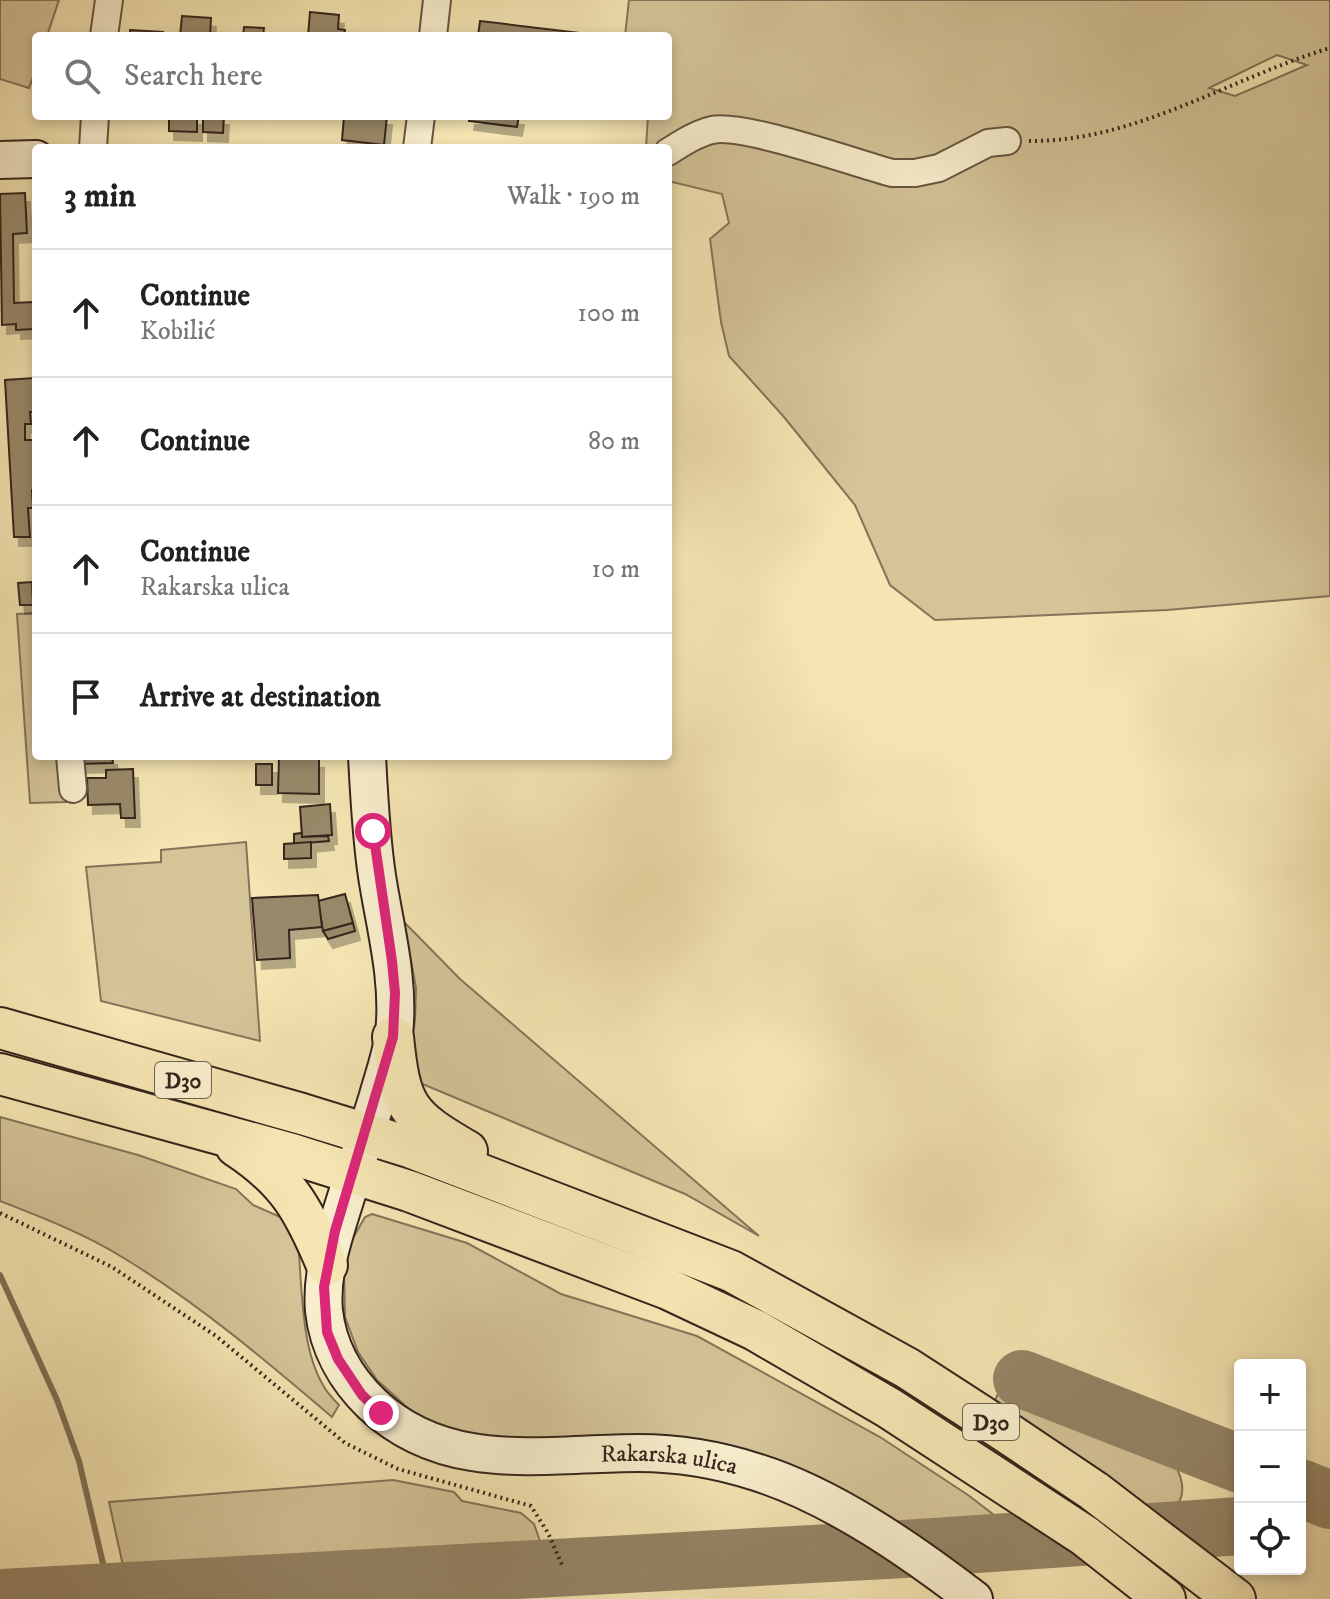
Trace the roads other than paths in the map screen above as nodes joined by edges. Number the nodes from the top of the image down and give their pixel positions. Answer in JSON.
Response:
{"nodes":[{"id":1,"x":109,"y":0,"type":"edge"},
{"id":2,"x":437,"y":0,"type":"edge"},
{"id":3,"x":105,"y":32,"type":"edge"},
{"id":4,"x":433,"y":32,"type":"edge"},
{"id":5,"x":95,"y":120,"type":"edge"},
{"id":6,"x":420,"y":120,"type":"edge"},
{"id":7,"x":1007,"y":141,"type":"road end"},
{"id":8,"x":93,"y":144,"type":"edge"},
{"id":9,"x":418,"y":144,"type":"edge"},
{"id":10,"x":672,"y":150,"type":"edge"},
{"id":11,"x":32,"y":159,"type":"edge"},
{"id":12,"x":0,"y":160,"type":"edge"},
{"id":13,"x":70,"y":760,"type":"edge"},
{"id":14,"x":367,"y":760,"type":"edge"},
{"id":15,"x":73,"y":789,"type":"dead end"},
{"id":16,"x":0,"y":1028,"type":"edge"},
{"id":17,"x":393,"y":1037,"type":"junction"},
{"id":18,"x":0,"y":1074,"type":"edge"},
{"id":19,"x":366,"y":1134,"type":"junction"},
{"id":20,"x":219,"y":1136,"type":"junction"},
{"id":21,"x":353,"y":1173,"type":"junction"},
{"id":22,"x":647,"y":1237,"type":"junction"},
{"id":23,"x":327,"y":1265,"type":"junction"},
{"id":24,"x":974,"y":1599,"type":"edge"},
{"id":25,"x":1165,"y":1599,"type":"edge"},
{"id":26,"x":1235,"y":1599,"type":"edge"}],
"edges":[{"from":1,"to":3,"type":"street"},
{"from":2,"to":4,"type":"street"},
{"from":5,"to":8,"type":"street"},
{"from":6,"to":9,"type":"street"},
{"from":7,"to":10,"type":"street"},
{"from":11,"to":12,"type":"main road"},
{"from":13,"to":15,"type":"street"},
{"from":14,"to":17,"type":"main road","name":"Rakarska ulica"},
{"from":16,"to":19,"type":"main road","number":"D30"},
{"from":17,"to":19,"type":"main road","name":"Rakarska ulica"},
{"from":17,"to":22,"type":"main road"},
{"from":18,"to":20,"type":"main road","number":"D30"},
{"from":19,"to":21,"type":"main road","name":"Rakarska ulica"},
{"from":19,"to":22,"type":"main road","number":"D30"},
{"from":20,"to":21,"type":"main road","number":"D30"},
{"from":20,"to":23,"type":"main road"},
{"from":21,"to":23,"type":"main road","name":"Rakarska ulica"},
{"from":21,"to":25,"type":"main road","number":"D30"},
{"from":22,"to":26,"type":"main road","number":"D30"},
{"from":23,"to":24,"type":"main road","name":"Rakarska ulica"}]}
